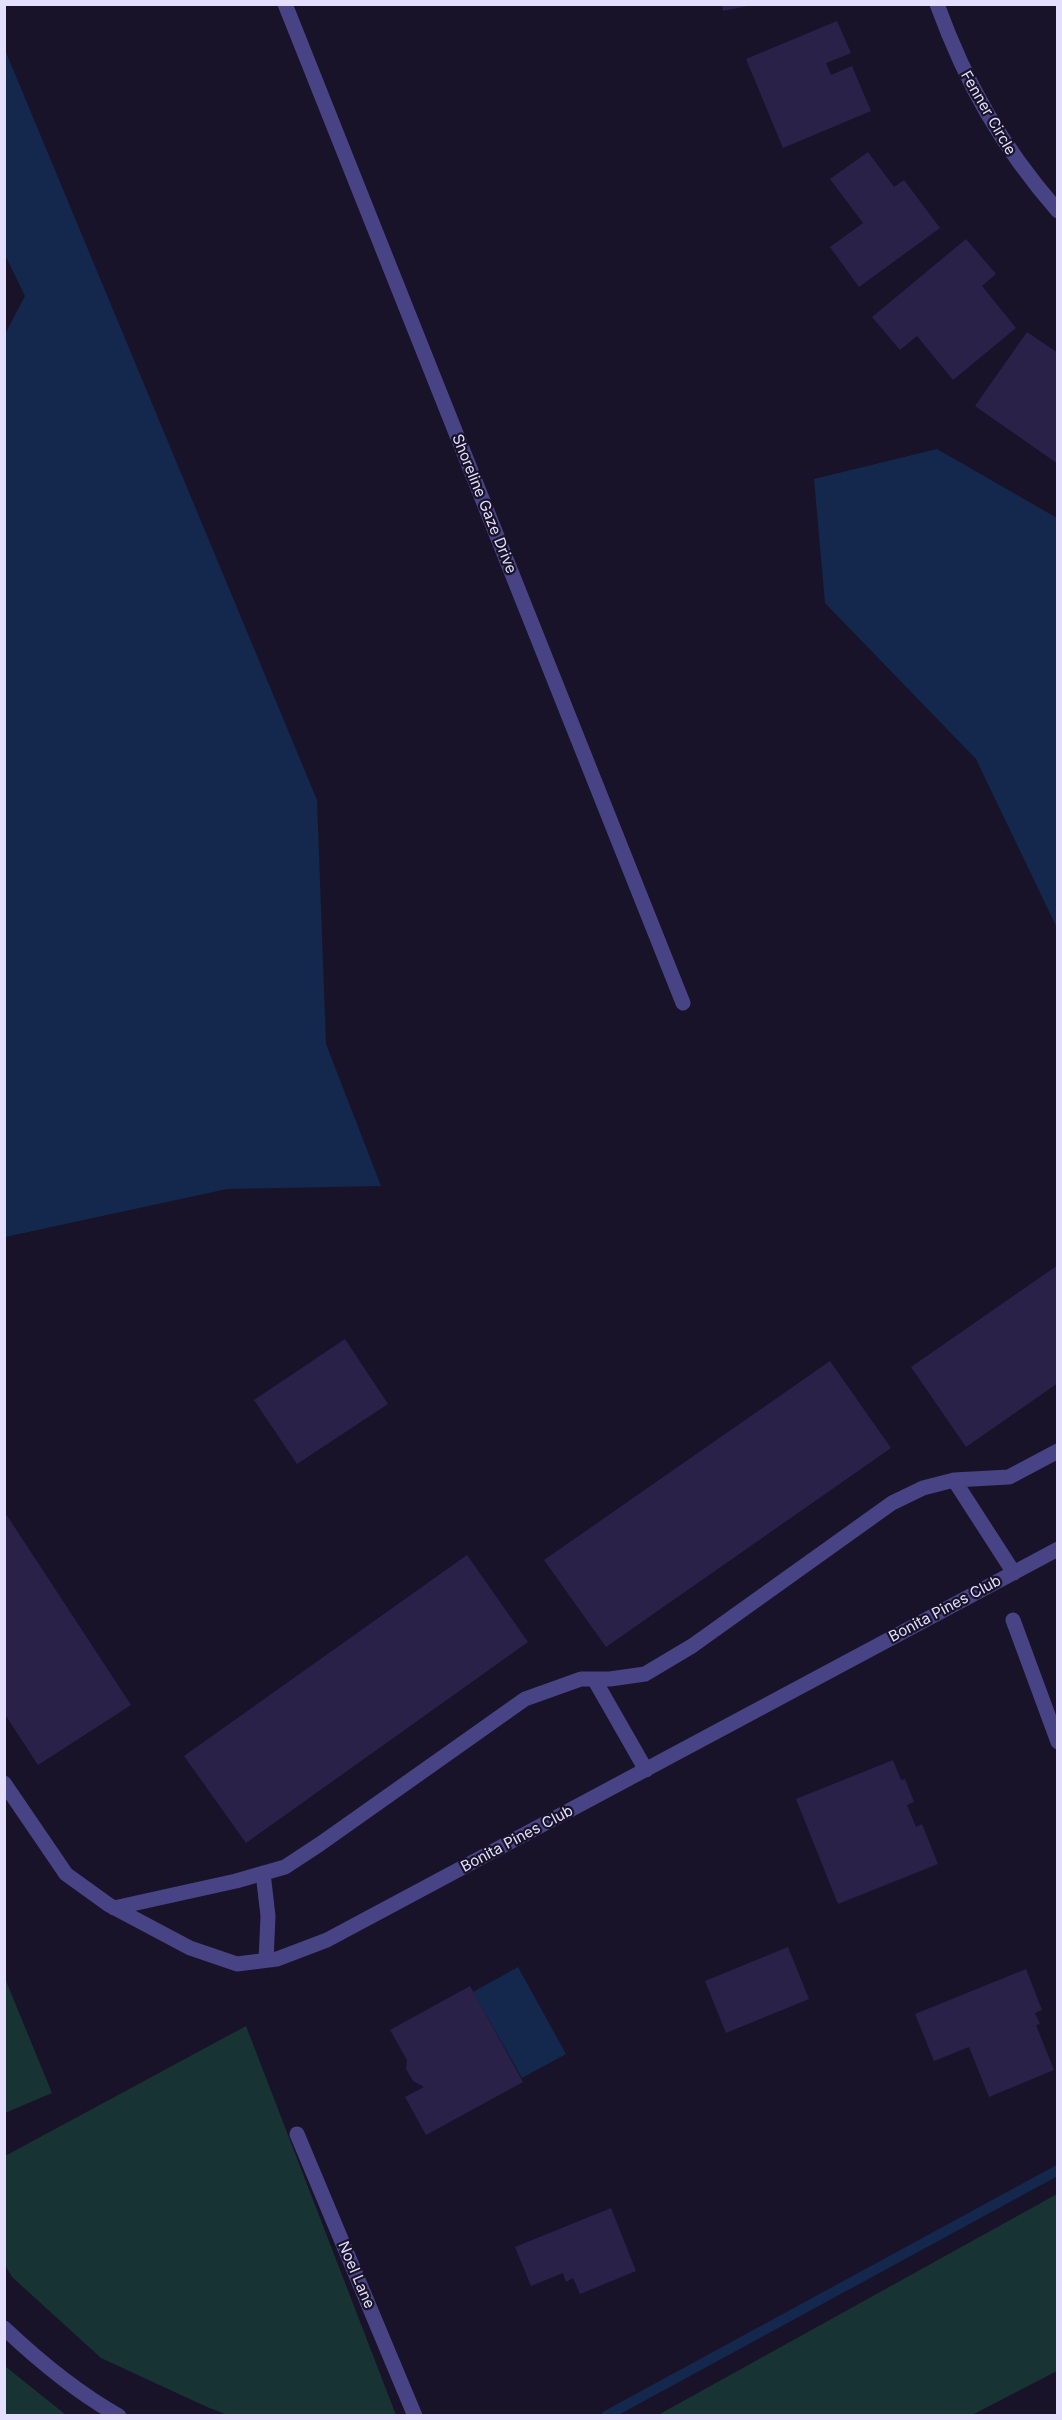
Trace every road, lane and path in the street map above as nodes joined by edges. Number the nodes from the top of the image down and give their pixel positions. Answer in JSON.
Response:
{"nodes":[{"id":1,"x":285,"y":4,"type":"edge"},
{"id":2,"x":937,"y":4,"type":"edge"},
{"id":3,"x":1058,"y":211,"type":"edge"},
{"id":4,"x":683,"y":1003,"type":"dead end"},
{"id":5,"x":1058,"y":1451,"type":"edge"},
{"id":6,"x":954,"y":1480,"type":"junction"},
{"id":7,"x":1058,"y":1549,"type":"edge"},
{"id":8,"x":1014,"y":1573,"type":"junction"},
{"id":9,"x":1013,"y":1620,"type":"dead end"},
{"id":10,"x":594,"y":1679,"type":"junction"},
{"id":11,"x":1058,"y":1742,"type":"edge"},
{"id":12,"x":646,"y":1770,"type":"junction"},
{"id":13,"x":4,"y":1783,"type":"edge"},
{"id":14,"x":263,"y":1873,"type":"junction"},
{"id":15,"x":114,"y":1908,"type":"junction"},
{"id":16,"x":266,"y":1960,"type":"junction"},
{"id":17,"x":297,"y":2134,"type":"dead end"},
{"id":18,"x":4,"y":2328,"type":"edge"},
{"id":19,"x":119,"y":2415,"type":"edge"},
{"id":20,"x":414,"y":2415,"type":"edge"}],
"edges":[{"from":1,"to":4,"type":"street","name":"Shoreline Gaze Drive"},
{"from":2,"to":3,"type":"street","name":"Fenner Circle"},
{"from":5,"to":6,"type":"street"},
{"from":6,"to":8,"type":"street"},
{"from":6,"to":10,"type":"street"},
{"from":7,"to":8,"type":"street","name":"Bonita Pines Club"},
{"from":8,"to":12,"type":"street","name":"Bonita Pines Club"},
{"from":9,"to":11,"type":"street"},
{"from":10,"to":12,"type":"street"},
{"from":10,"to":14,"type":"street"},
{"from":12,"to":16,"type":"street","name":"Bonita Pines Club"},
{"from":13,"to":15,"type":"street","name":"Bonita Pines Club"},
{"from":14,"to":15,"type":"street"},
{"from":14,"to":16,"type":"street"},
{"from":15,"to":16,"type":"street","name":"Bonita Pines Club"},
{"from":17,"to":20,"type":"street","name":"Noel Lane"},
{"from":18,"to":19,"type":"street"}]}
